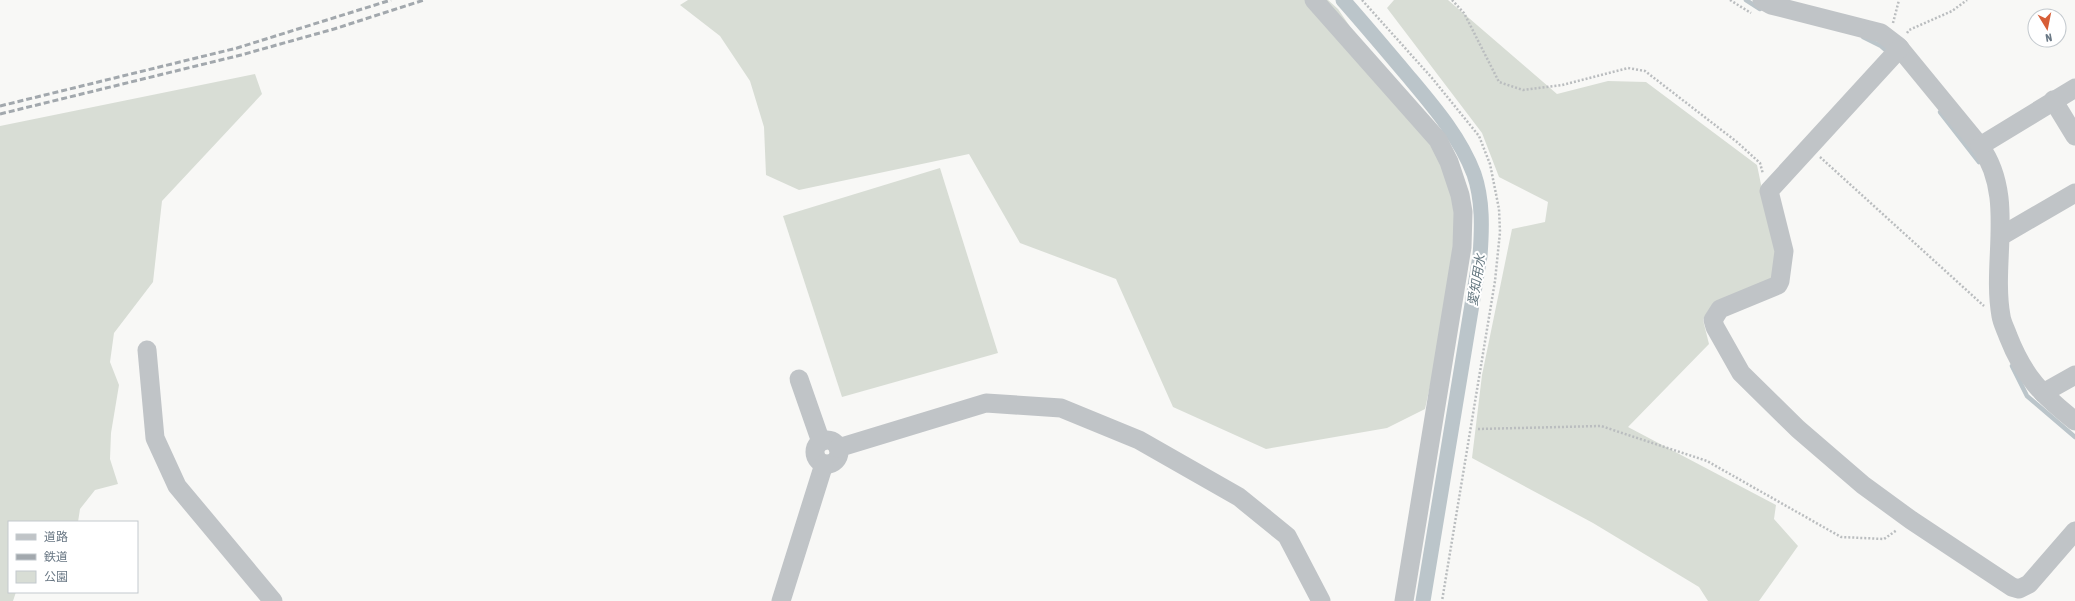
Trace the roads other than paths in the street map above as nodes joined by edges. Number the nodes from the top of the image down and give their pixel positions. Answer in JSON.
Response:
{"nodes":[{"id":1,"x":1314,"y":0,"type":"edge"},
{"id":2,"x":1762,"y":0,"type":"edge"},
{"id":3,"x":1895,"y":44,"type":"junction"},
{"id":4,"x":2075,"y":88,"type":"edge"},
{"id":5,"x":2054,"y":100,"type":"junction"},
{"id":6,"x":2075,"y":136,"type":"edge"},
{"id":7,"x":1980,"y":146,"type":"junction"},
{"id":8,"x":2075,"y":193,"type":"edge"},
{"id":9,"x":2002,"y":236,"type":"junction"},
{"id":10,"x":147,"y":350,"type":"dead end"},
{"id":11,"x":2075,"y":375,"type":"edge"},
{"id":12,"x":799,"y":379,"type":"dead end"},
{"id":13,"x":2043,"y":393,"type":"junction"},
{"id":14,"x":2075,"y":421,"type":"edge"},
{"id":15,"x":830,"y":445,"type":"junction"},
{"id":16,"x":2075,"y":531,"type":"edge"},
{"id":17,"x":273,"y":601,"type":"edge"},
{"id":18,"x":781,"y":601,"type":"edge"},
{"id":19,"x":1321,"y":601,"type":"edge"},
{"id":20,"x":1404,"y":601,"type":"edge"}],
"edges":[{"from":1,"to":20,"type":"street"},
{"from":2,"to":3,"type":"street"},
{"from":3,"to":7,"type":"street"},
{"from":3,"to":16,"type":"street"},
{"from":4,"to":5,"type":"street"},
{"from":5,"to":6,"type":"street"},
{"from":5,"to":7,"type":"street"},
{"from":7,"to":9,"type":"street"},
{"from":8,"to":9,"type":"street"},
{"from":9,"to":13,"type":"street"},
{"from":10,"to":17,"type":"street"},
{"from":11,"to":13,"type":"street"},
{"from":12,"to":15,"type":"street"},
{"from":13,"to":14,"type":"street"},
{"from":15,"to":18,"type":"street"},
{"from":15,"to":19,"type":"street"}]}
